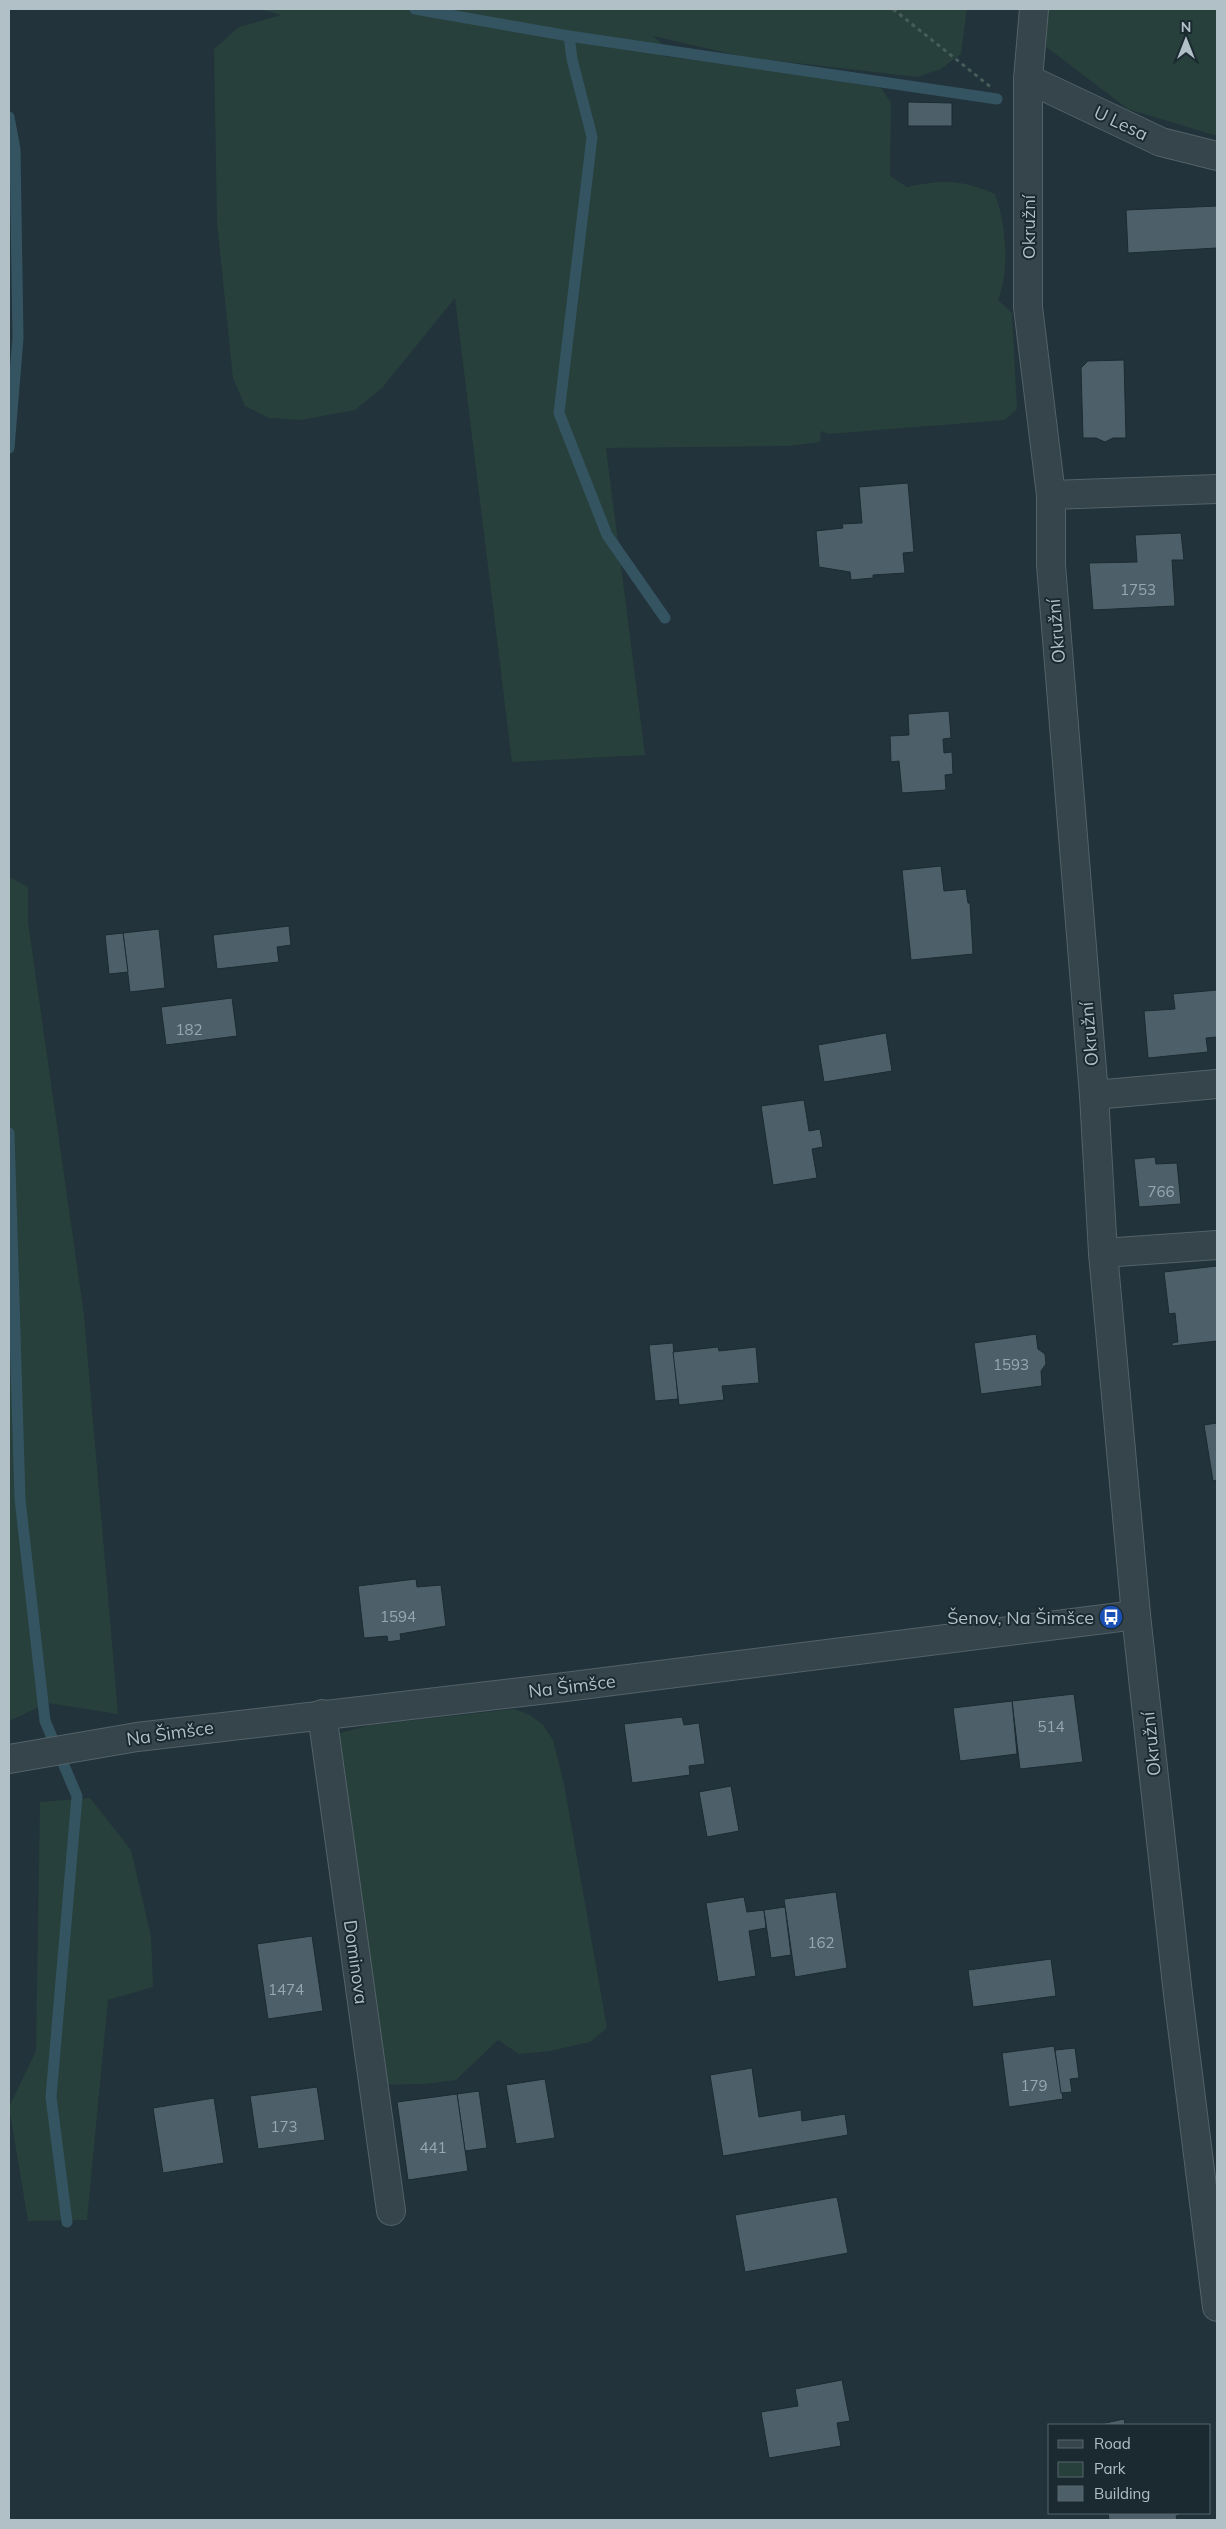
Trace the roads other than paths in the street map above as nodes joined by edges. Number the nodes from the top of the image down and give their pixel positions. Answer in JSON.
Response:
{"nodes":[{"id":1,"x":1034,"y":9,"type":"edge"},
{"id":2,"x":1028,"y":79,"type":"junction"},
{"id":3,"x":1217,"y":156,"type":"edge"},
{"id":4,"x":1217,"y":490,"type":"edge"},
{"id":5,"x":1051,"y":495,"type":"junction"},
{"id":6,"x":1217,"y":1084,"type":"edge"},
{"id":7,"x":1094,"y":1095,"type":"junction"},
{"id":8,"x":1217,"y":1245,"type":"edge"},
{"id":9,"x":1103,"y":1253,"type":"junction"},
{"id":10,"x":1136,"y":1615,"type":"junction"},
{"id":11,"x":322,"y":1714,"type":"junction"},
{"id":12,"x":9,"y":1758,"type":"edge"},
{"id":13,"x":391,"y":2211,"type":"dead end"},
{"id":14,"x":1213,"y":2234,"type":"edge"},
{"id":15,"x":1217,"y":2307,"type":"edge"}],
"edges":[{"from":1,"to":2,"type":"street","name":"Okružní"},
{"from":2,"to":3,"type":"street","name":"U Lesa"},
{"from":2,"to":5,"type":"street","name":"Okružní"},
{"from":4,"to":5,"type":"street"},
{"from":5,"to":7,"type":"street","name":"Okružní"},
{"from":6,"to":7,"type":"street"},
{"from":7,"to":9,"type":"street","name":"Okružní"},
{"from":8,"to":9,"type":"street"},
{"from":9,"to":10,"type":"street","name":"Okružní"},
{"from":10,"to":11,"type":"street","name":"Na Šimšce"},
{"from":10,"to":14,"type":"street","name":"Okružní"},
{"from":11,"to":12,"type":"street","name":"Na Šimšce"},
{"from":11,"to":13,"type":"street","name":"Dominova"},
{"from":14,"to":15,"type":"street","name":"Okružní"}]}
